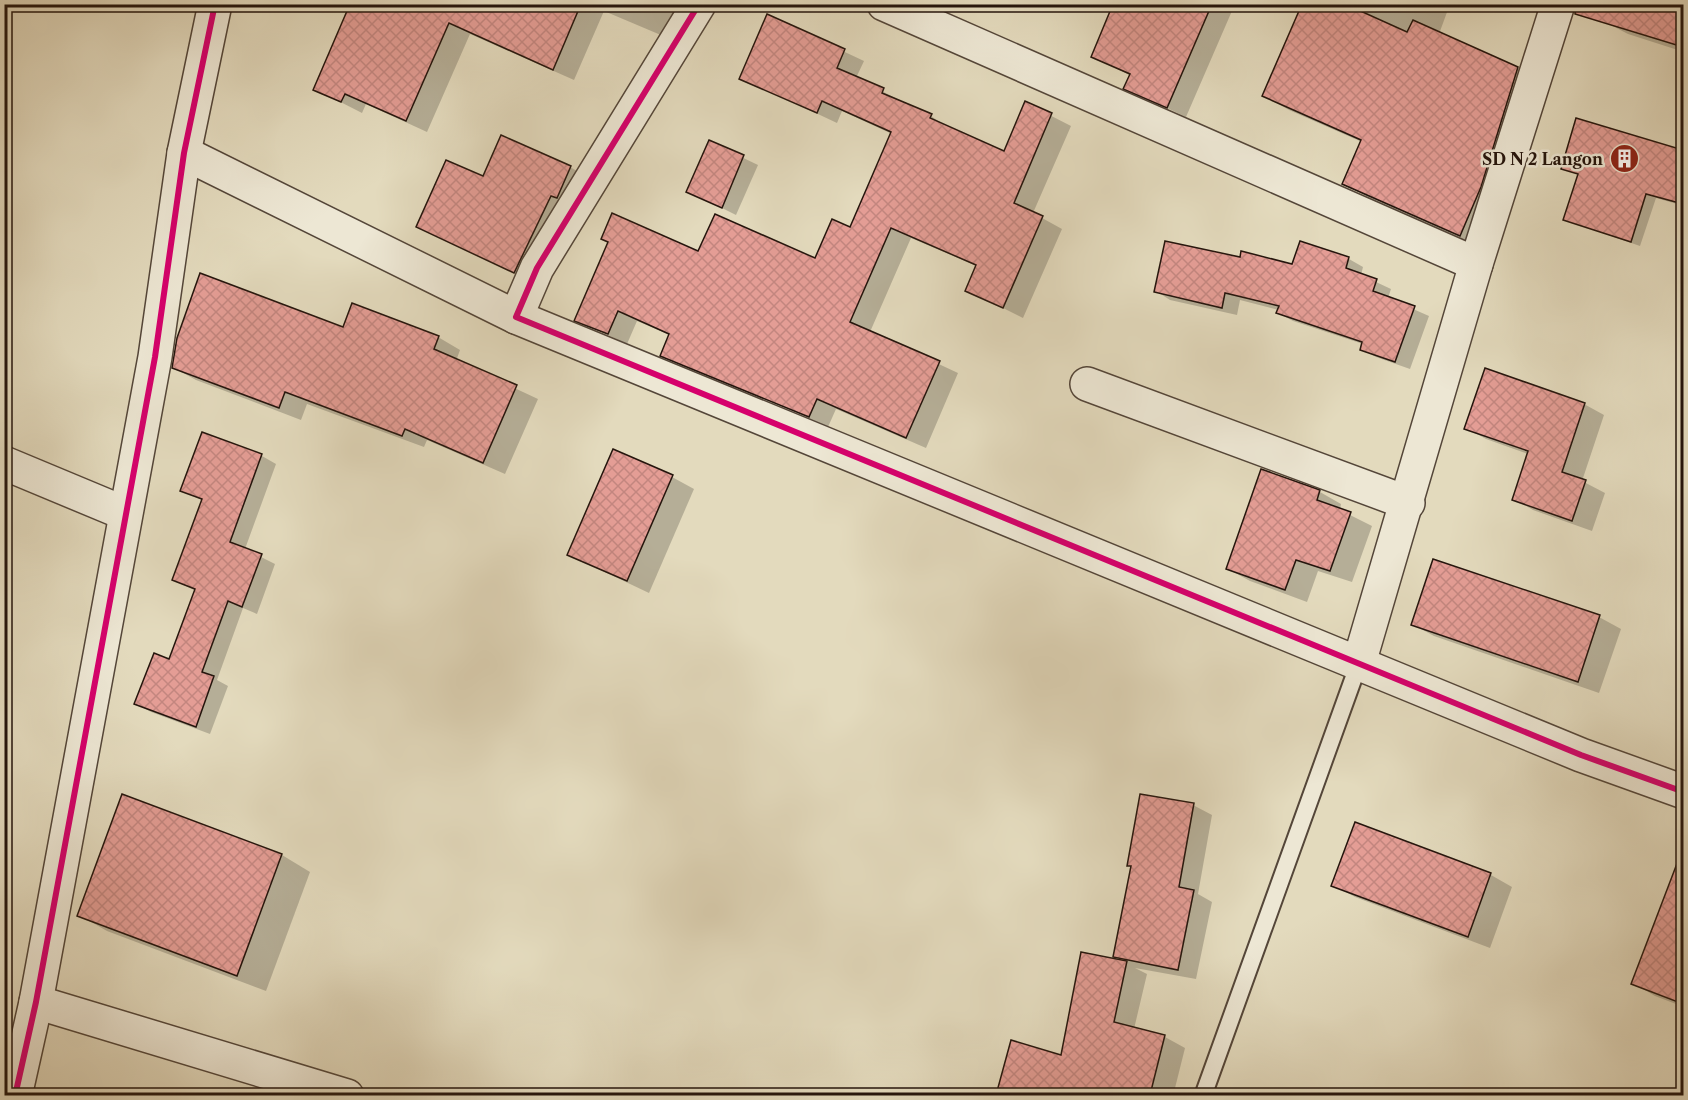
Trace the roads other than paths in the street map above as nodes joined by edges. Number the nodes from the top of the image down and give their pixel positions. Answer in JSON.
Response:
{"nodes":[{"id":1,"x":215,"y":4,"type":"edge"},
{"id":2,"x":699,"y":4,"type":"edge"},
{"id":3,"x":884,"y":4,"type":"edge"},
{"id":4,"x":1556,"y":5,"type":"edge"},
{"id":5,"x":184,"y":153,"type":"junction"},
{"id":6,"x":1476,"y":264,"type":"junction"},
{"id":7,"x":516,"y":317,"type":"junction"},
{"id":8,"x":1087,"y":384,"type":"dead end"},
{"id":9,"x":4,"y":463,"type":"edge"},
{"id":10,"x":1408,"y":503,"type":"junction"},
{"id":11,"x":124,"y":513,"type":"junction"},
{"id":12,"x":1359,"y":663,"type":"junction"},
{"id":13,"x":1683,"y":792,"type":"edge"},
{"id":14,"x":36,"y":1002,"type":"junction"},
{"id":15,"x":15,"y":1095,"type":"edge"},
{"id":16,"x":347,"y":1095,"type":"edge"},
{"id":17,"x":1203,"y":1095,"type":"edge"}],
"edges":[{"from":1,"to":5,"type":"street"},
{"from":2,"to":7,"type":"street"},
{"from":3,"to":6,"type":"street"},
{"from":4,"to":6,"type":"street"},
{"from":5,"to":7,"type":"street"},
{"from":5,"to":11,"type":"street"},
{"from":6,"to":10,"type":"street"},
{"from":7,"to":12,"type":"street"},
{"from":8,"to":10,"type":"street"},
{"from":9,"to":11,"type":"street"},
{"from":10,"to":12,"type":"street"},
{"from":11,"to":14,"type":"street"},
{"from":12,"to":13,"type":"street"},
{"from":12,"to":17,"type":"lane"},
{"from":14,"to":15,"type":"street"},
{"from":14,"to":16,"type":"street"}]}
